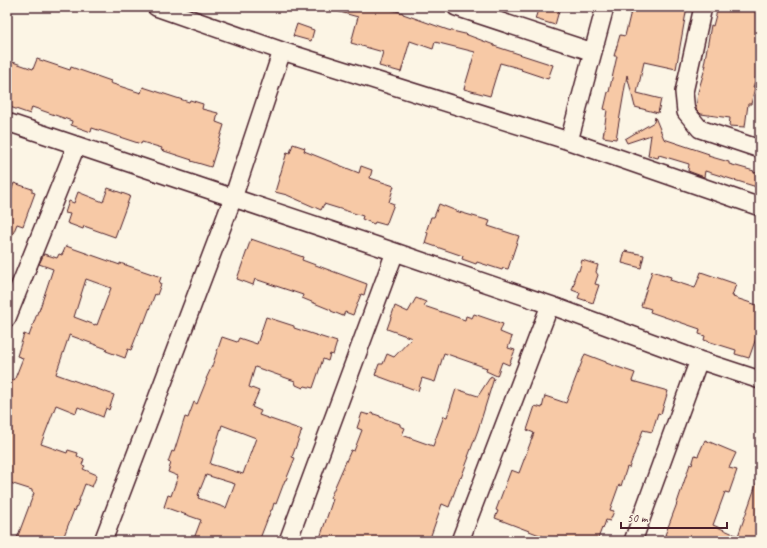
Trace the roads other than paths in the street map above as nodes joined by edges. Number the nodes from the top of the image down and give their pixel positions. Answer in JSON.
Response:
{"nodes":[{"id":1,"x":156,"y":7,"type":"edge"},
{"id":2,"x":456,"y":7,"type":"edge"},
{"id":3,"x":605,"y":7,"type":"edge"},
{"id":4,"x":703,"y":7,"type":"edge"},
{"id":5,"x":282,"y":51,"type":"junction"},
{"id":6,"x":593,"y":52,"type":"junction"},
{"id":7,"x":7,"y":122,"type":"edge"},
{"id":8,"x":569,"y":141,"type":"junction"},
{"id":9,"x":759,"y":144,"type":"edge"},
{"id":10,"x":76,"y":146,"type":"junction"},
{"id":11,"x":233,"y":198,"type":"junction"},
{"id":12,"x":760,"y":207,"type":"edge"},
{"id":13,"x":395,"y":252,"type":"junction"},
{"id":14,"x":550,"y":305,"type":"junction"},
{"id":15,"x":7,"y":318,"type":"edge"},
{"id":16,"x":699,"y":360,"type":"junction"},
{"id":17,"x":760,"y":380,"type":"edge"},
{"id":18,"x":103,"y":541,"type":"edge"},
{"id":19,"x":288,"y":541,"type":"edge"},
{"id":20,"x":460,"y":541,"type":"edge"},
{"id":21,"x":633,"y":541,"type":"edge"}],
"edges":[{"from":1,"to":5,"type":"street"},
{"from":2,"to":6,"type":"street"},
{"from":3,"to":6,"type":"street"},
{"from":4,"to":9,"type":"street"},
{"from":5,"to":8,"type":"street"},
{"from":5,"to":11,"type":"street"},
{"from":6,"to":8,"type":"street"},
{"from":7,"to":10,"type":"street"},
{"from":8,"to":12,"type":"street"},
{"from":10,"to":11,"type":"street"},
{"from":10,"to":15,"type":"street"},
{"from":11,"to":13,"type":"street"},
{"from":11,"to":18,"type":"street"},
{"from":13,"to":14,"type":"street"},
{"from":13,"to":19,"type":"street"},
{"from":14,"to":16,"type":"street"},
{"from":14,"to":20,"type":"street"},
{"from":16,"to":17,"type":"street"},
{"from":16,"to":21,"type":"street"}]}
